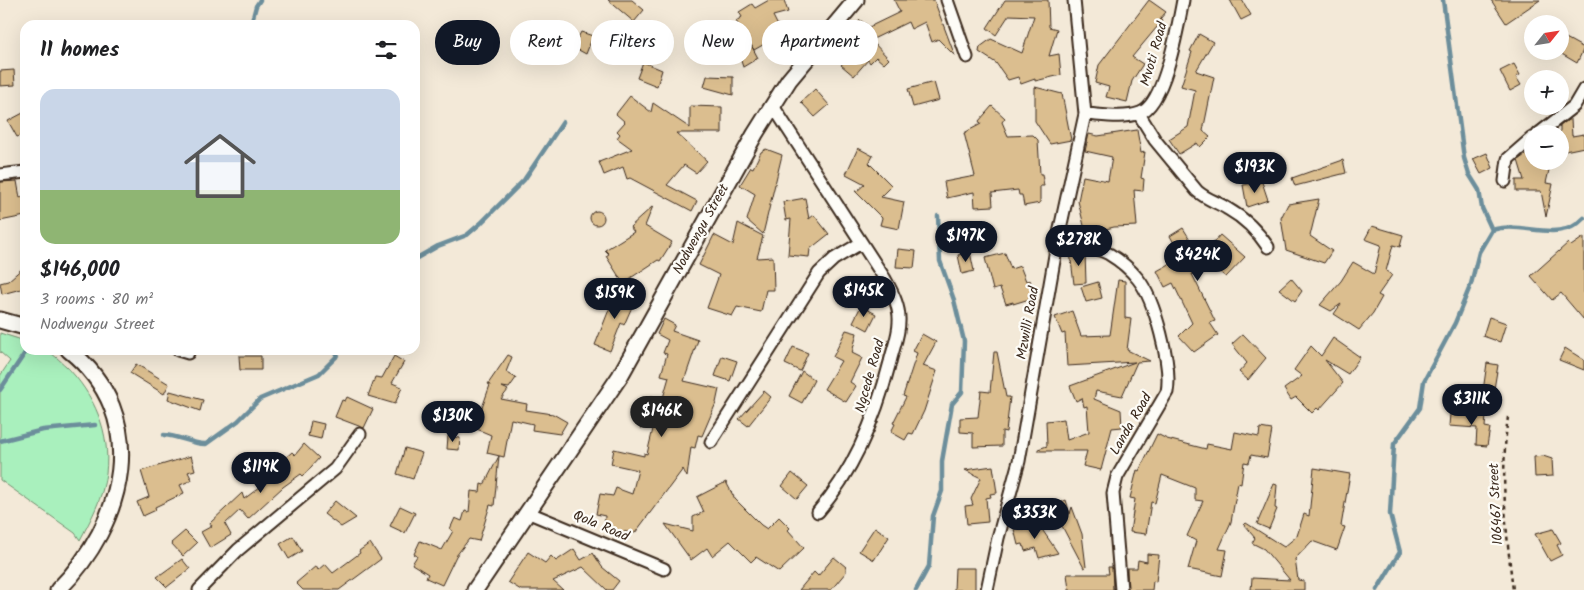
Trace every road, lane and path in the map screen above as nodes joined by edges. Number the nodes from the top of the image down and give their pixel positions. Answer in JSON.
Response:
{"nodes":[{"id":1,"x":856,"y":0,"type":"edge"},
{"id":2,"x":946,"y":0,"type":"edge"},
{"id":3,"x":1074,"y":0,"type":"edge"},
{"id":4,"x":1184,"y":0,"type":"edge"},
{"id":5,"x":967,"y":57,"type":"dead end"},
{"id":6,"x":1584,"y":89,"type":"edge"},
{"id":7,"x":773,"y":106,"type":"junction"},
{"id":8,"x":1085,"y":114,"type":"junction"},
{"id":9,"x":1139,"y":114,"type":"junction"},
{"id":10,"x":1550,"y":125,"type":"edge"},
{"id":11,"x":1524,"y":145,"type":"edge"},
{"id":12,"x":20,"y":173,"type":"edge"},
{"id":13,"x":0,"y":175,"type":"edge"},
{"id":14,"x":1505,"y":181,"type":"dead end"},
{"id":15,"x":1058,"y":238,"type":"junction"},
{"id":16,"x":862,"y":242,"type":"junction"},
{"id":17,"x":1268,"y":247,"type":"dead end"},
{"id":18,"x":0,"y":320,"type":"edge"},
{"id":19,"x":20,"y":326,"type":"edge"},
{"id":20,"x":74,"y":355,"type":"edge"},
{"id":21,"x":1508,"y":417,"type":"dead end"},
{"id":22,"x":360,"y":434,"type":"dead end"},
{"id":23,"x":711,"y":442,"type":"dead end"},
{"id":24,"x":526,"y":512,"type":"junction"},
{"id":25,"x":818,"y":512,"type":"dead end"},
{"id":26,"x":664,"y":569,"type":"dead end"},
{"id":27,"x":477,"y":589,"type":"edge"},
{"id":28,"x":58,"y":590,"type":"edge"},
{"id":29,"x":199,"y":590,"type":"edge"},
{"id":30,"x":987,"y":590,"type":"edge"},
{"id":31,"x":1121,"y":590,"type":"edge"},
{"id":32,"x":1513,"y":590,"type":"edge"}],
"edges":[{"from":1,"to":7,"type":"street","name":"Nodwengu Street"},
{"from":2,"to":5,"type":"street"},
{"from":3,"to":8,"type":"street","name":"Mzwilli Road"},
{"from":4,"to":9,"type":"street","name":"Mvoti Road"},
{"from":6,"to":10,"type":"street"},
{"from":7,"to":16,"type":"street","name":"Ngcede Road"},
{"from":7,"to":24,"type":"street","name":"Nodwengu Street"},
{"from":8,"to":9,"type":"street"},
{"from":8,"to":15,"type":"street","name":"Mzwilli Road"},
{"from":9,"to":17,"type":"street"},
{"from":11,"to":14,"type":"street"},
{"from":12,"to":13,"type":"street"},
{"from":15,"to":30,"type":"street","name":"Mzwilli Road"},
{"from":15,"to":31,"type":"street","name":"Landa Road"},
{"from":16,"to":23,"type":"street"},
{"from":16,"to":25,"type":"street","name":"Ngcede Road"},
{"from":18,"to":19,"type":"street"},
{"from":20,"to":28,"type":"street"},
{"from":21,"to":32,"type":"path","name":"106467 Street"},
{"from":22,"to":29,"type":"street"},
{"from":24,"to":26,"type":"street","name":"Qola Road"},
{"from":24,"to":27,"type":"street","name":"Nodwengu Street"}]}
